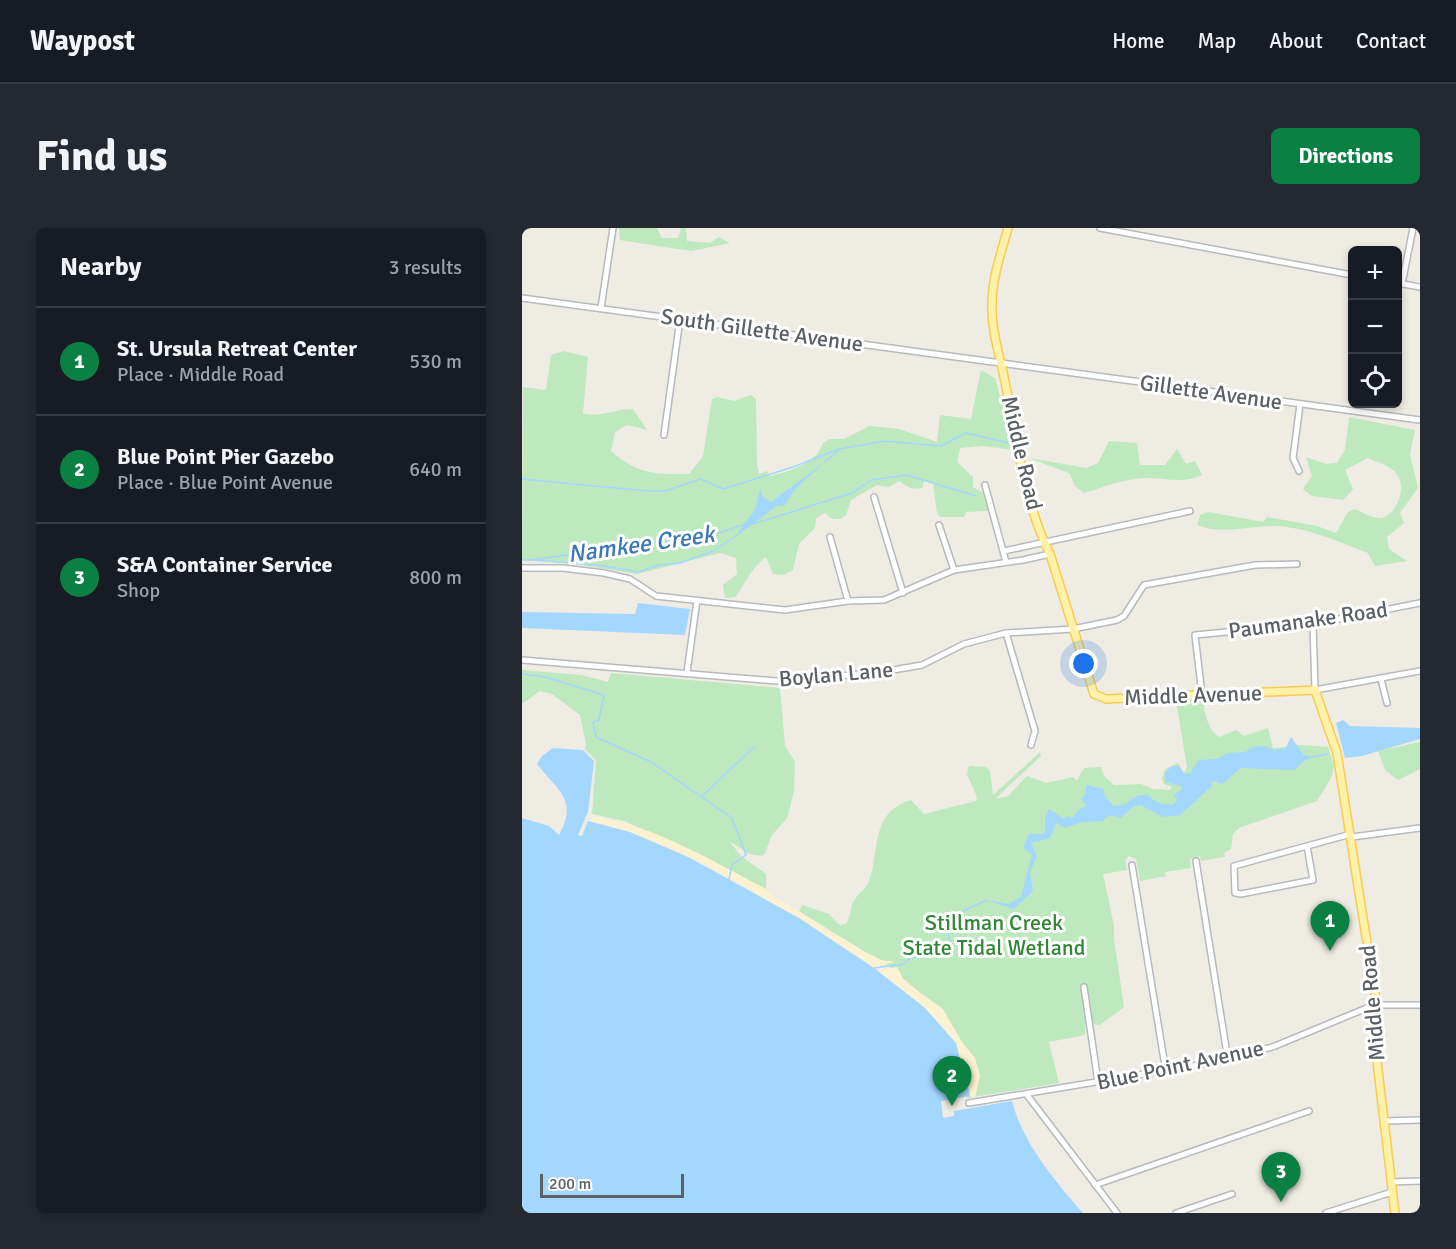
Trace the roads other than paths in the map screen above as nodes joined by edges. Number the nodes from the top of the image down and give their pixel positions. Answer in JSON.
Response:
{"nodes":[{"id":1,"x":613,"y":228,"type":"edge"},
{"id":2,"x":1008,"y":228,"type":"edge"},
{"id":3,"x":1100,"y":228,"type":"edge"},
{"id":4,"x":1143,"y":228,"type":"edge"},
{"id":5,"x":1413,"y":228,"type":"edge"},
{"id":6,"x":1139,"y":237,"type":"junction"},
{"id":7,"x":1348,"y":274,"type":"edge"},
{"id":8,"x":1402,"y":275,"type":"edge"},
{"id":9,"x":1402,"y":283,"type":"edge"},
{"id":10,"x":1420,"y":287,"type":"edge"},
{"id":11,"x":522,"y":298,"type":"edge"},
{"id":12,"x":601,"y":308,"type":"junction"},
{"id":13,"x":680,"y":319,"type":"junction"},
{"id":14,"x":1001,"y":363,"type":"junction"},
{"id":15,"x":1300,"y":404,"type":"junction"},
{"id":16,"x":1420,"y":420,"type":"edge"},
{"id":17,"x":664,"y":435,"type":"dead end"},
{"id":18,"x":1299,"y":471,"type":"dead end"},
{"id":19,"x":985,"y":485,"type":"dead end"},
{"id":20,"x":874,"y":497,"type":"dead end"},
{"id":21,"x":1190,"y":511,"type":"dead end"},
{"id":22,"x":939,"y":525,"type":"dead end"},
{"id":23,"x":830,"y":537,"type":"dead end"},
{"id":24,"x":1043,"y":540,"type":"junction"},
{"id":25,"x":1004,"y":550,"type":"junction"},
{"id":26,"x":1050,"y":554,"type":"junction"},
{"id":27,"x":1006,"y":562,"type":"junction"},
{"id":28,"x":1297,"y":564,"type":"dead end"},
{"id":29,"x":522,"y":568,"type":"edge"},
{"id":30,"x":954,"y":570,"type":"junction"},
{"id":31,"x":903,"y":593,"type":"junction"},
{"id":32,"x":697,"y":601,"type":"junction"},
{"id":33,"x":848,"y":601,"type":"junction"},
{"id":34,"x":1420,"y":603,"type":"edge"},
{"id":35,"x":1313,"y":624,"type":"junction"},
{"id":36,"x":1073,"y":629,"type":"junction"},
{"id":37,"x":1006,"y":633,"type":"junction"},
{"id":38,"x":522,"y":660,"type":"edge"},
{"id":39,"x":1420,"y":671,"type":"edge"},
{"id":40,"x":687,"y":672,"type":"junction"},
{"id":41,"x":1086,"y":675,"type":"joint"},
{"id":42,"x":1381,"y":679,"type":"junction"},
{"id":43,"x":1316,"y":690,"type":"junction"},
{"id":44,"x":1202,"y":695,"type":"junction"},
{"id":45,"x":1387,"y":703,"type":"dead end"},
{"id":46,"x":1031,"y":745,"type":"dead end"},
{"id":47,"x":1420,"y":828,"type":"edge"},
{"id":48,"x":1352,"y":835,"type":"junction"},
{"id":49,"x":1307,"y":846,"type":"junction"},
{"id":50,"x":1196,"y":861,"type":"dead end"},
{"id":51,"x":1132,"y":865,"type":"dead end"},
{"id":52,"x":1084,"y":987,"type":"dead end"},
{"id":53,"x":1374,"y":1005,"type":"junction"},
{"id":54,"x":1420,"y":1005,"type":"edge"},
{"id":55,"x":1228,"y":1060,"type":"junction"},
{"id":56,"x":1166,"y":1072,"type":"junction"},
{"id":57,"x":1098,"y":1082,"type":"junction"},
{"id":58,"x":1027,"y":1095,"type":"junction"},
{"id":59,"x":969,"y":1103,"type":"dead end"},
{"id":60,"x":1310,"y":1111,"type":"dead end"},
{"id":61,"x":1420,"y":1120,"type":"edge"},
{"id":62,"x":1384,"y":1121,"type":"junction"},
{"id":63,"x":1420,"y":1181,"type":"edge"},
{"id":64,"x":1391,"y":1182,"type":"junction"},
{"id":65,"x":1095,"y":1185,"type":"junction"},
{"id":66,"x":1392,"y":1192,"type":"junction"},
{"id":67,"x":1232,"y":1194,"type":"dead end"},
{"id":68,"x":1117,"y":1213,"type":"edge"},
{"id":69,"x":1176,"y":1213,"type":"edge"},
{"id":70,"x":1326,"y":1213,"type":"edge"},
{"id":71,"x":1395,"y":1213,"type":"edge"}],
"edges":[{"from":1,"to":12,"type":"street"},
{"from":2,"to":14,"type":"main road","name":"Middle Road"},
{"from":3,"to":6,"type":"street"},
{"from":4,"to":6,"type":"street"},
{"from":5,"to":8,"type":"street"},
{"from":6,"to":7,"type":"street"},
{"from":9,"to":10,"type":"street"},
{"from":11,"to":12,"type":"street","name":"South Gillette Avenue"},
{"from":12,"to":13,"type":"street","name":"South Gillette Avenue"},
{"from":13,"to":14,"type":"street","name":"South Gillette Avenue"},
{"from":13,"to":17,"type":"street"},
{"from":14,"to":15,"type":"street","name":"Gillette Avenue"},
{"from":14,"to":24,"type":"main road","name":"Middle Road"},
{"from":15,"to":16,"type":"street","name":"Gillette Avenue"},
{"from":15,"to":18,"type":"street"},
{"from":19,"to":25,"type":"street"},
{"from":20,"to":31,"type":"street"},
{"from":21,"to":24,"type":"street"},
{"from":22,"to":30,"type":"street"},
{"from":23,"to":33,"type":"street"},
{"from":24,"to":25,"type":"street"},
{"from":24,"to":26,"type":"main road","name":"Middle Road"},
{"from":25,"to":27,"type":"street"},
{"from":26,"to":27,"type":"street"},
{"from":26,"to":36,"type":"main road","name":"Middle Road"},
{"from":27,"to":30,"type":"street"},
{"from":28,"to":36,"type":"street","name":"Boylan Lane"},
{"from":29,"to":32,"type":"street"},
{"from":30,"to":31,"type":"street"},
{"from":31,"to":33,"type":"street"},
{"from":32,"to":33,"type":"street"},
{"from":32,"to":40,"type":"street"},
{"from":34,"to":35,"type":"street","name":"Paumanake Road"},
{"from":35,"to":43,"type":"street"},
{"from":35,"to":44,"type":"street","name":"Paumanake Road"},
{"from":36,"to":37,"type":"street","name":"Boylan Lane"},
{"from":36,"to":41,"type":"main road","name":"Middle Road"},
{"from":37,"to":40,"type":"street","name":"Boylan Lane"},
{"from":37,"to":46,"type":"street"},
{"from":38,"to":40,"type":"street","name":"Boylan Lane"},
{"from":39,"to":42,"type":"street"},
{"from":41,"to":44,"type":"main road","name":"Middle Avenue"},
{"from":42,"to":43,"type":"street"},
{"from":42,"to":45,"type":"street"},
{"from":43,"to":44,"type":"main road","name":"Middle Avenue"},
{"from":43,"to":48,"type":"main road","name":"Middle Road"},
{"from":47,"to":48,"type":"street"},
{"from":48,"to":49,"type":"street"},
{"from":48,"to":53,"type":"main road","name":"Middle Road"},
{"from":49,"to":49,"type":"street"},
{"from":50,"to":55,"type":"street"},
{"from":51,"to":56,"type":"street"},
{"from":52,"to":57,"type":"street"},
{"from":53,"to":54,"type":"street","name":"Blue Point Avenue"},
{"from":53,"to":55,"type":"street","name":"Blue Point Avenue"},
{"from":53,"to":62,"type":"main road","name":"Middle Road"},
{"from":55,"to":56,"type":"street","name":"Blue Point Avenue"},
{"from":56,"to":57,"type":"street","name":"Blue Point Avenue"},
{"from":57,"to":58,"type":"street","name":"Blue Point Avenue"},
{"from":58,"to":59,"type":"street","name":"Blue Point Avenue"},
{"from":58,"to":65,"type":"street"},
{"from":60,"to":65,"type":"street"},
{"from":61,"to":62,"type":"street"},
{"from":62,"to":64,"type":"main road","name":"Middle Road"},
{"from":63,"to":64,"type":"street"},
{"from":64,"to":66,"type":"main road","name":"Middle Road"},
{"from":65,"to":68,"type":"street"},
{"from":66,"to":70,"type":"street"},
{"from":66,"to":71,"type":"main road","name":"Middle Road"},
{"from":67,"to":69,"type":"street"}]}
